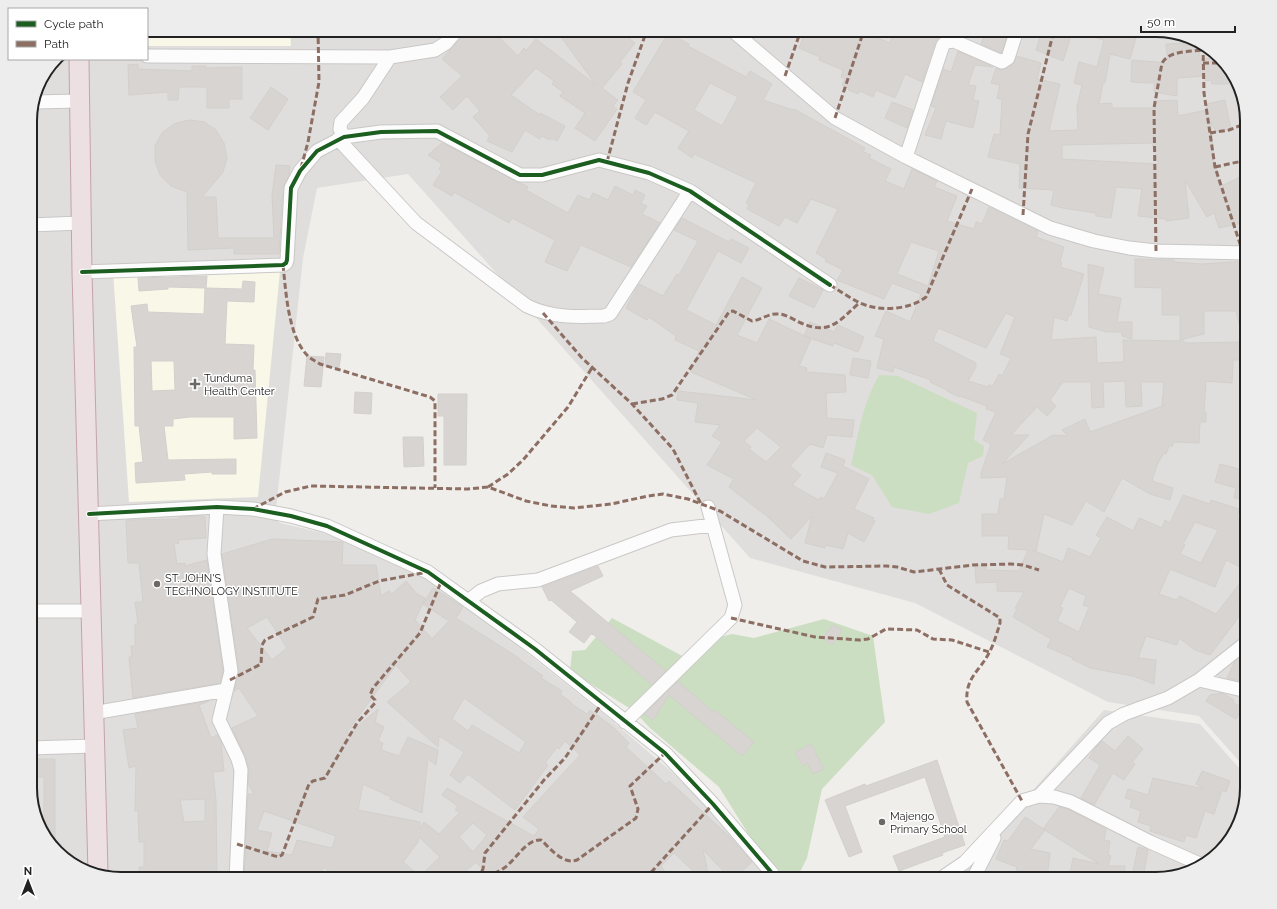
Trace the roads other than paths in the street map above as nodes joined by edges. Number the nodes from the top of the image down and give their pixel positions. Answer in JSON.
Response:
{"nodes":[{"id":1,"x":451,"y":37,"type":"edge"},
{"id":2,"x":740,"y":37,"type":"edge"},
{"id":3,"x":1015,"y":37,"type":"edge"},
{"id":4,"x":148,"y":56,"type":"edge"},
{"id":5,"x":390,"y":57,"type":"junction"},
{"id":6,"x":79,"y":60,"type":"edge"},
{"id":7,"x":80,"y":101,"type":"junction"},
{"id":8,"x":39,"y":102,"type":"edge"},
{"id":9,"x":341,"y":138,"type":"junction"},
{"id":10,"x":906,"y":157,"type":"junction"},
{"id":11,"x":690,"y":191,"type":"junction"},
{"id":12,"x":82,"y":222,"type":"junction"},
{"id":13,"x":37,"y":225,"type":"edge"},
{"id":14,"x":1240,"y":253,"type":"edge"},
{"id":15,"x":82,"y":272,"type":"junction"},
{"id":16,"x":830,"y":285,"type":"dead end"},
{"id":17,"x":217,"y":507,"type":"junction"},
{"id":18,"x":708,"y":507,"type":"dead end"},
{"id":19,"x":89,"y":514,"type":"junction"},
{"id":20,"x":713,"y":525,"type":"junction"},
{"id":21,"x":468,"y":601,"type":"junction"},
{"id":22,"x":37,"y":610,"type":"edge"},
{"id":23,"x":91,"y":610,"type":"junction"},
{"id":24,"x":1240,"y":648,"type":"edge"},
{"id":25,"x":1199,"y":680,"type":"junction"},
{"id":26,"x":1240,"y":689,"type":"edge"},
{"id":27,"x":226,"y":690,"type":"junction"},
{"id":28,"x":93,"y":713,"type":"junction"},
{"id":29,"x":625,"y":722,"type":"junction"},
{"id":30,"x":94,"y":746,"type":"junction"},
{"id":31,"x":37,"y":748,"type":"edge"},
{"id":32,"x":1040,"y":796,"type":"junction"},
{"id":33,"x":1000,"y":826,"type":"junction"},
{"id":34,"x":1195,"y":862,"type":"edge"},
{"id":35,"x":98,"y":869,"type":"edge"},
{"id":36,"x":236,"y":872,"type":"edge"},
{"id":37,"x":770,"y":872,"type":"edge"},
{"id":38,"x":950,"y":872,"type":"edge"},
{"id":39,"x":977,"y":872,"type":"edge"}],
"edges":[{"from":1,"to":5,"type":"street"},
{"from":2,"to":10,"type":"street"},
{"from":3,"to":10,"type":"street"},
{"from":4,"to":5,"type":"street"},
{"from":5,"to":9,"type":"street"},
{"from":6,"to":7,"type":"highway"},
{"from":7,"to":8,"type":"street"},
{"from":7,"to":12,"type":"highway"},
{"from":9,"to":11,"type":"street"},
{"from":9,"to":11,"type":"street"},
{"from":9,"to":15,"type":"street"},
{"from":10,"to":14,"type":"street"},
{"from":11,"to":16,"type":"street"},
{"from":12,"to":13,"type":"street"},
{"from":12,"to":15,"type":"highway"},
{"from":15,"to":19,"type":"highway"},
{"from":17,"to":19,"type":"street"},
{"from":17,"to":21,"type":"street"},
{"from":17,"to":27,"type":"street"},
{"from":18,"to":20,"type":"street"},
{"from":19,"to":23,"type":"highway"},
{"from":20,"to":21,"type":"street"},
{"from":20,"to":29,"type":"street"},
{"from":21,"to":29,"type":"street"},
{"from":22,"to":23,"type":"street"},
{"from":23,"to":28,"type":"highway"},
{"from":24,"to":25,"type":"street"},
{"from":25,"to":26,"type":"street"},
{"from":25,"to":32,"type":"street"},
{"from":27,"to":28,"type":"street"},
{"from":27,"to":36,"type":"street"},
{"from":28,"to":30,"type":"highway"},
{"from":29,"to":37,"type":"street"},
{"from":30,"to":31,"type":"street"},
{"from":30,"to":35,"type":"highway"},
{"from":32,"to":33,"type":"street"},
{"from":32,"to":34,"type":"street"},
{"from":33,"to":38,"type":"street"},
{"from":33,"to":39,"type":"street"}]}
